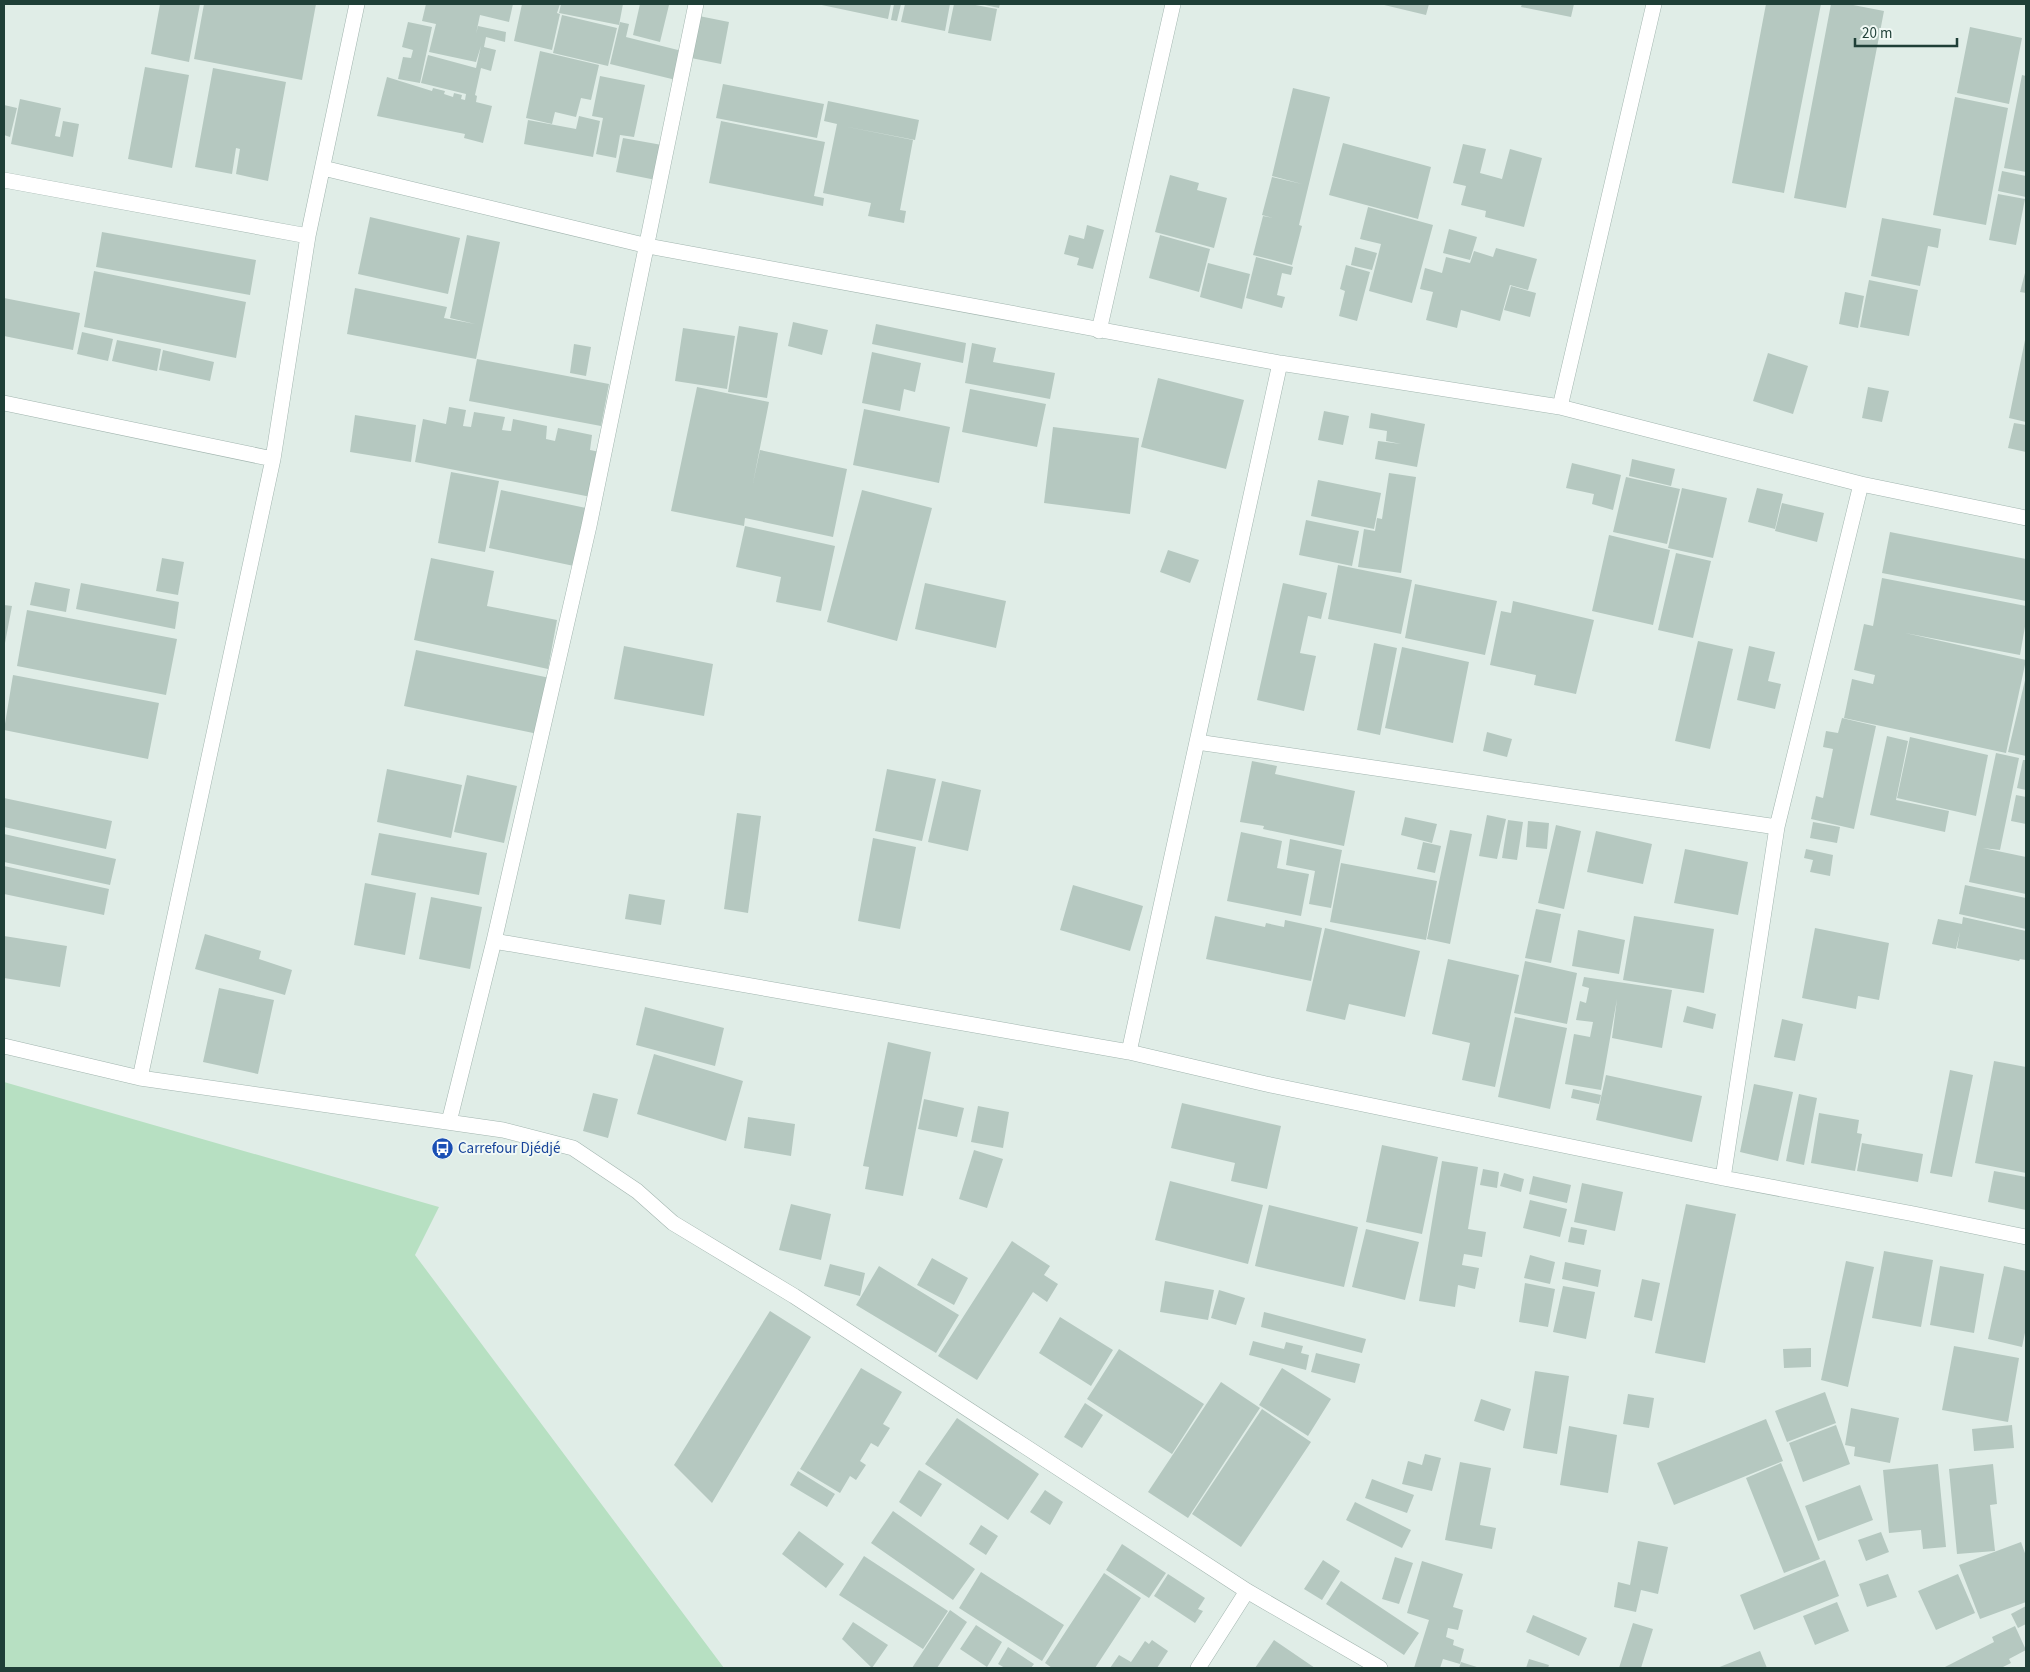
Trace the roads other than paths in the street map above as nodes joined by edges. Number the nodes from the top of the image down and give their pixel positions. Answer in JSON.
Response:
{"nodes":[{"id":1,"x":357,"y":4,"type":"edge"},
{"id":2,"x":696,"y":4,"type":"edge"},
{"id":3,"x":1173,"y":4,"type":"edge"},
{"id":4,"x":1654,"y":4,"type":"edge"},
{"id":5,"x":323,"y":168,"type":"junction"},
{"id":6,"x":4,"y":180,"type":"edge"},
{"id":7,"x":308,"y":236,"type":"junction"},
{"id":8,"x":648,"y":246,"type":"junction"},
{"id":9,"x":1099,"y":331,"type":"junction"},
{"id":10,"x":1280,"y":363,"type":"junction"},
{"id":11,"x":4,"y":403,"type":"edge"},
{"id":12,"x":1560,"y":407,"type":"junction"},
{"id":13,"x":273,"y":459,"type":"junction"},
{"id":14,"x":1862,"y":484,"type":"junction"},
{"id":15,"x":2026,"y":518,"type":"edge"},
{"id":16,"x":1197,"y":742,"type":"junction"},
{"id":17,"x":1778,"y":827,"type":"junction"},
{"id":18,"x":494,"y":942,"type":"junction"},
{"id":19,"x":4,"y":1046,"type":"edge"},
{"id":20,"x":1129,"y":1052,"type":"junction"},
{"id":21,"x":140,"y":1078,"type":"junction"},
{"id":22,"x":449,"y":1122,"type":"junction"},
{"id":23,"x":1723,"y":1178,"type":"junction"},
{"id":24,"x":2026,"y":1237,"type":"edge"},
{"id":25,"x":1247,"y":1591,"type":"junction"},
{"id":26,"x":1198,"y":1668,"type":"edge"},
{"id":27,"x":1380,"y":1668,"type":"edge"}],
"edges":[{"from":1,"to":5,"type":"street"},
{"from":2,"to":8,"type":"street"},
{"from":3,"to":9,"type":"street"},
{"from":4,"to":12,"type":"street"},
{"from":5,"to":7,"type":"street"},
{"from":5,"to":8,"type":"street"},
{"from":6,"to":7,"type":"street"},
{"from":7,"to":13,"type":"street"},
{"from":8,"to":9,"type":"street"},
{"from":8,"to":18,"type":"street"},
{"from":9,"to":10,"type":"street"},
{"from":10,"to":12,"type":"street"},
{"from":10,"to":16,"type":"street"},
{"from":11,"to":13,"type":"street"},
{"from":12,"to":14,"type":"street"},
{"from":13,"to":21,"type":"street"},
{"from":14,"to":15,"type":"street"},
{"from":14,"to":17,"type":"street"},
{"from":16,"to":17,"type":"street"},
{"from":16,"to":20,"type":"street"},
{"from":17,"to":23,"type":"street"},
{"from":18,"to":20,"type":"street"},
{"from":18,"to":22,"type":"street"},
{"from":19,"to":21,"type":"street"},
{"from":20,"to":23,"type":"street"},
{"from":21,"to":22,"type":"street"},
{"from":22,"to":25,"type":"street"},
{"from":23,"to":24,"type":"street"},
{"from":25,"to":26,"type":"street"},
{"from":25,"to":27,"type":"street"}]}
